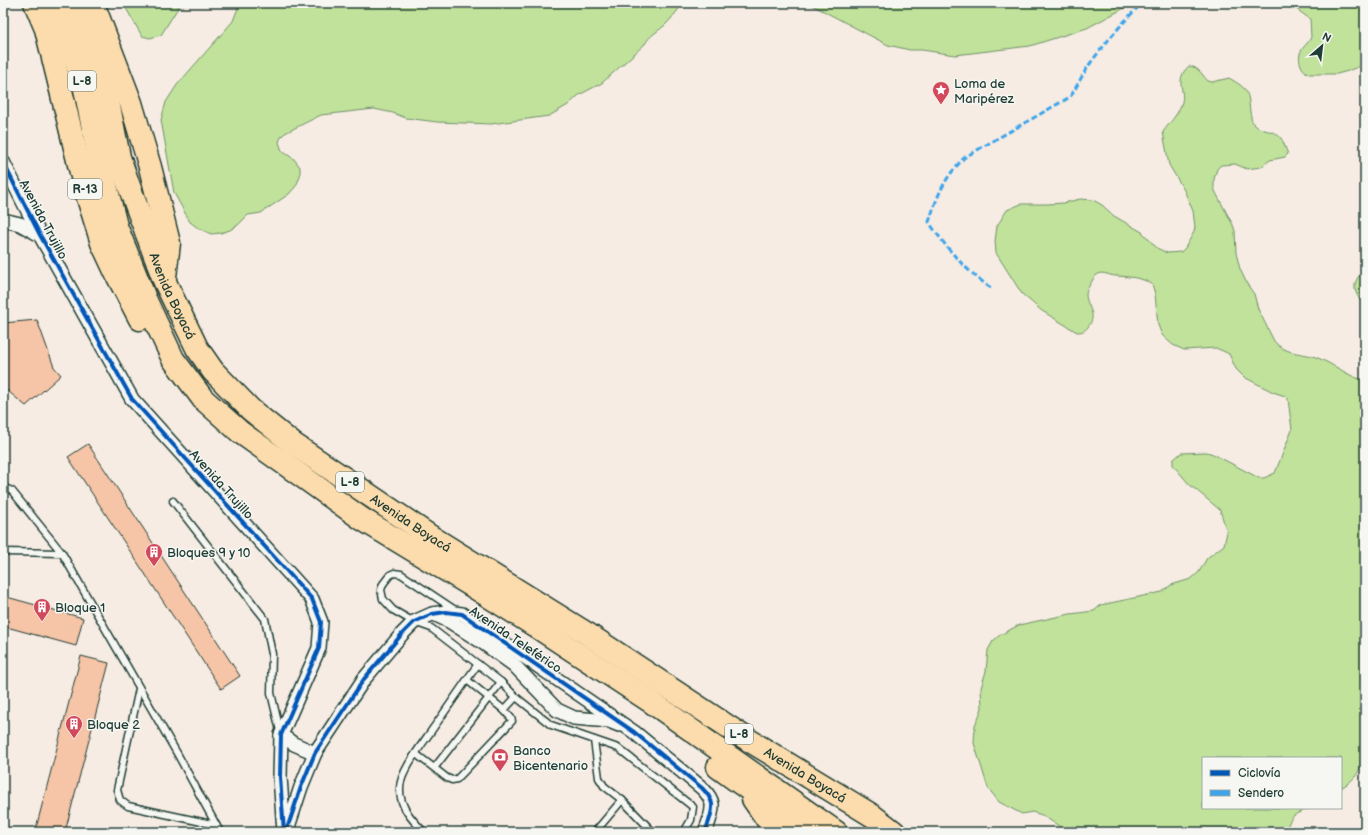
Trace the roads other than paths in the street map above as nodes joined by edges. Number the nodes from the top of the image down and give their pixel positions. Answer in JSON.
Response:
{"nodes":[{"id":1,"x":35,"y":3,"type":"edge"},
{"id":2,"x":56,"y":3,"type":"edge"},
{"id":3,"x":77,"y":3,"type":"edge"},
{"id":4,"x":93,"y":3,"type":"edge"},
{"id":5,"x":109,"y":159,"type":"junction"},
{"id":6,"x":4,"y":167,"type":"edge"},
{"id":7,"x":3,"y":220,"type":"edge"},
{"id":8,"x":40,"y":235,"type":"junction"},
{"id":9,"x":164,"y":280,"type":"junction"},
{"id":10,"x":173,"y":359,"type":"junction"},
{"id":11,"x":3,"y":487,"type":"edge"},
{"id":12,"x":173,"y":501,"type":"dead end"},
{"id":13,"x":3,"y":552,"type":"edge"},
{"id":14,"x":62,"y":553,"type":"junction"},
{"id":15,"x":432,"y":614,"type":"junction"},
{"id":16,"x":462,"y":614,"type":"junction"},
{"id":17,"x":414,"y":622,"type":"junction"},
{"id":18,"x":537,"y":627,"type":"junction"},
{"id":19,"x":478,"y":664,"type":"junction"},
{"id":20,"x":466,"y":680,"type":"junction"},
{"id":21,"x":501,"y":682,"type":"junction"},
{"id":22,"x":139,"y":689,"type":"junction"},
{"id":23,"x":516,"y":697,"type":"junction"},
{"id":24,"x":488,"y":698,"type":"junction"},
{"id":25,"x":504,"y":710,"type":"junction"},
{"id":26,"x":634,"y":732,"type":"junction"},
{"id":27,"x":281,"y":735,"type":"junction"},
{"id":28,"x":594,"y":740,"type":"junction"},
{"id":29,"x":315,"y":753,"type":"junction"},
{"id":30,"x":416,"y":754,"type":"junction"},
{"id":31,"x":435,"y":767,"type":"junction"},
{"id":32,"x":745,"y":788,"type":"junction"},
{"id":33,"x":622,"y":800,"type":"junction"},
{"id":34,"x":873,"y":816,"type":"junction"},
{"id":35,"x":216,"y":825,"type":"junction"},
{"id":36,"x":220,"y":832,"type":"edge"},
{"id":37,"x":285,"y":832,"type":"edge"},
{"id":38,"x":424,"y":832,"type":"edge"},
{"id":39,"x":595,"y":832,"type":"edge"},
{"id":40,"x":653,"y":832,"type":"edge"},
{"id":41,"x":684,"y":832,"type":"edge"},
{"id":42,"x":705,"y":832,"type":"edge"},
{"id":43,"x":773,"y":832,"type":"edge"},
{"id":44,"x":808,"y":832,"type":"edge"},
{"id":45,"x":836,"y":832,"type":"edge"},
{"id":46,"x":894,"y":832,"type":"edge"},
{"id":47,"x":904,"y":832,"type":"edge"}],
"edges":[{"from":1,"to":10,"type":"highway","number":"R-13"},
{"from":2,"to":5,"type":"highway","name":"Avenida Boyacá","number":"L-8"},
{"from":3,"to":5,"type":"highway","name":"Avenida Boyacá","number":"L-8"},
{"from":4,"to":9,"type":"highway"},
{"from":5,"to":9,"type":"highway","name":"Avenida Boyacá","number":"L-8"},
{"from":5,"to":10,"type":"highway","name":"Avenida Boyacá","number":"L-8"},
{"from":6,"to":8,"type":"street","name":"Avenida Trujillo"},
{"from":7,"to":8,"type":"street"},
{"from":8,"to":27,"type":"street","name":"Avenida Trujillo"},
{"from":9,"to":34,"type":"highway","name":"Avenida Boyacá","number":"L-8"},
{"from":10,"to":18,"type":"highway","name":"Avenida Boyacá","number":"L-8"},
{"from":11,"to":14,"type":"lane"},
{"from":12,"to":27,"type":"lane"},
{"from":13,"to":14,"type":"lane"},
{"from":14,"to":22,"type":"lane"},
{"from":15,"to":16,"type":"street","name":"Avenida Teleférico"},
{"from":15,"to":17,"type":"street","name":"Avenida Teleférico"},
{"from":15,"to":26,"type":"street","name":"Avenida Teleférico"},
{"from":16,"to":17,"type":"lane"},
{"from":16,"to":26,"type":"street","name":"Avenida Teleférico"},
{"from":17,"to":19,"type":"lane"},
{"from":17,"to":29,"type":"street","name":"Avenida Teleférico"},
{"from":18,"to":32,"type":"highway"},
{"from":18,"to":45,"type":"highway","name":"Avenida Boyacá","number":"L-8"},
{"from":19,"to":20,"type":"lane"},
{"from":19,"to":21,"type":"lane"},
{"from":20,"to":24,"type":"lane"},
{"from":20,"to":30,"type":"lane"},
{"from":21,"to":23,"type":"lane"},
{"from":21,"to":24,"type":"lane"},
{"from":22,"to":35,"type":"lane"},
{"from":22,"to":35,"type":"lane"},
{"from":23,"to":25,"type":"lane"},
{"from":23,"to":28,"type":"lane"},
{"from":24,"to":25,"type":"lane"},
{"from":24,"to":31,"type":"lane"},
{"from":25,"to":31,"type":"lane"},
{"from":26,"to":42,"type":"street","name":"Avenida Teleférico"},
{"from":27,"to":29,"type":"street"},
{"from":27,"to":37,"type":"street","name":"Avenida Trujillo"},
{"from":28,"to":33,"type":"lane"},
{"from":28,"to":41,"type":"lane"},
{"from":29,"to":37,"type":"street","name":"Avenida Teleférico"},
{"from":30,"to":31,"type":"lane"},
{"from":30,"to":38,"type":"lane"},
{"from":32,"to":43,"type":"highway"},
{"from":32,"to":44,"type":"highway"},
{"from":33,"to":39,"type":"lane"},
{"from":33,"to":40,"type":"lane"},
{"from":34,"to":46,"type":"highway","name":"Avenida Boyacá","number":"L-8"},
{"from":34,"to":47,"type":"highway"},
{"from":35,"to":36,"type":"lane"}]}
